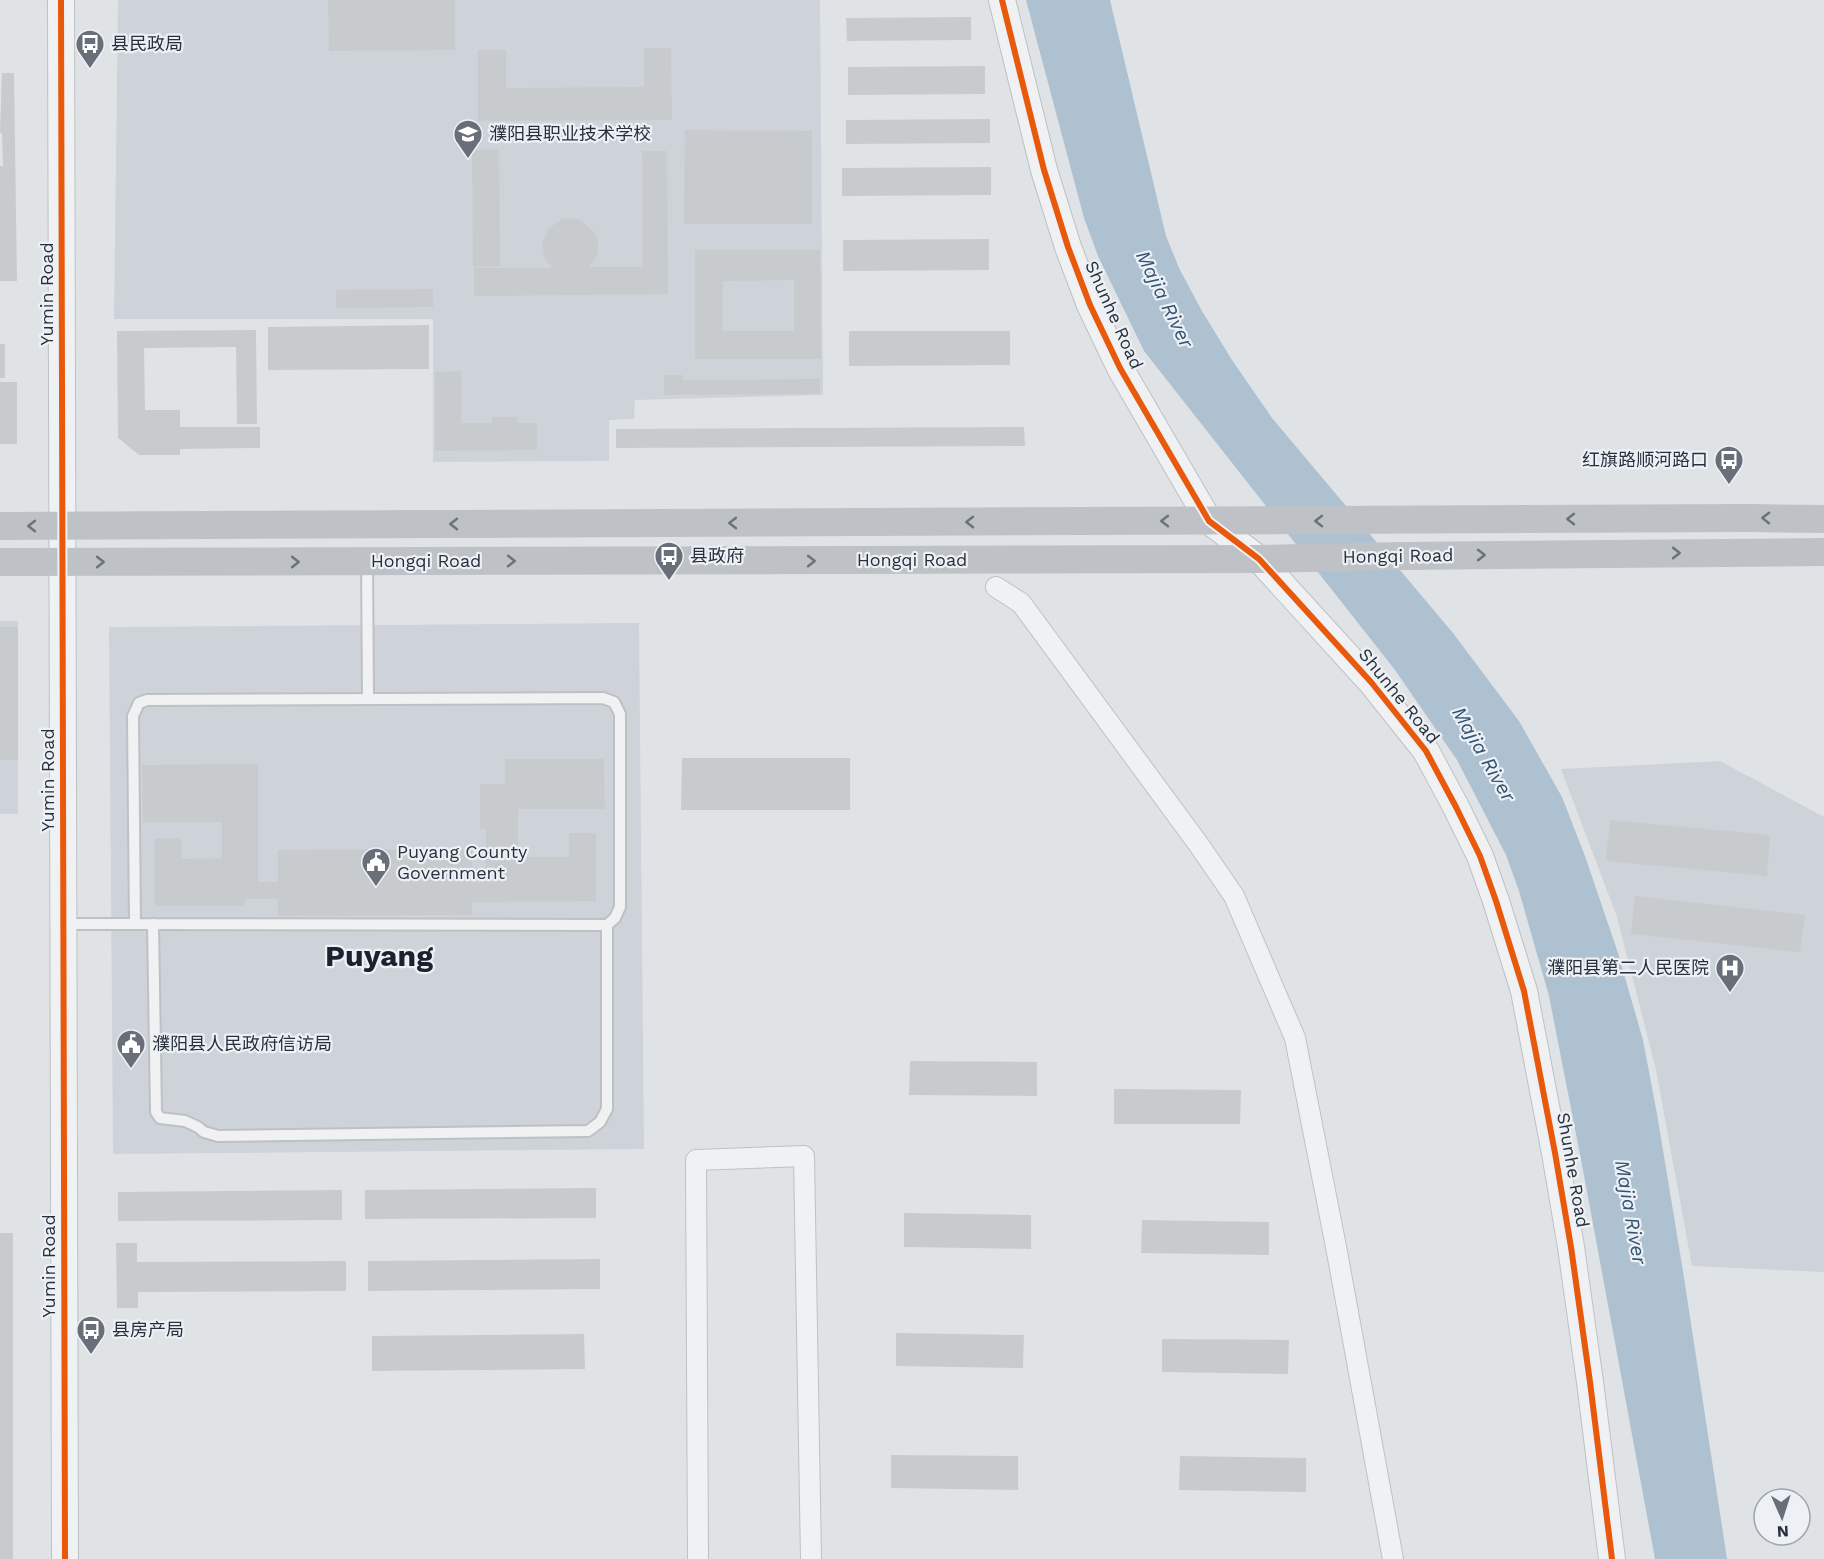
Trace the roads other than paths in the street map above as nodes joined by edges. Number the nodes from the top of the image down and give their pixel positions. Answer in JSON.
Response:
{"nodes":[{"id":1,"x":61,"y":0,"type":"edge"},
{"id":2,"x":1002,"y":0,"type":"edge"},
{"id":3,"x":1824,"y":519,"type":"edge"},
{"id":4,"x":1209,"y":521,"type":"junction"},
{"id":5,"x":769,"y":523,"type":"junction"},
{"id":6,"x":0,"y":526,"type":"edge"},
{"id":7,"x":63,"y":526,"type":"junction"},
{"id":8,"x":1824,"y":552,"type":"edge"},
{"id":9,"x":1259,"y":559,"type":"junction"},
{"id":10,"x":368,"y":561,"type":"junction"},
{"id":11,"x":769,"y":561,"type":"junction"},
{"id":12,"x":0,"y":562,"type":"edge"},
{"id":13,"x":63,"y":562,"type":"junction"},
{"id":14,"x":996,"y":587,"type":"dead end"},
{"id":15,"x":368,"y":699,"type":"junction"},
{"id":16,"x":63,"y":924,"type":"junction"},
{"id":17,"x":135,"y":924,"type":"junction"},
{"id":18,"x":153,"y":924,"type":"junction"},
{"id":19,"x":607,"y":925,"type":"junction"},
{"id":20,"x":65,"y":1559,"type":"edge"},
{"id":21,"x":699,"y":1559,"type":"edge"},
{"id":22,"x":811,"y":1559,"type":"edge"},
{"id":23,"x":1393,"y":1559,"type":"edge"},
{"id":24,"x":1612,"y":1559,"type":"edge"}],
"edges":[{"from":1,"to":7,"type":"street","name":"Yumin Road"},
{"from":2,"to":4,"type":"street","name":"Shunhe Road"},
{"from":3,"to":4,"type":"main road","name":"Hongqi Road","one_way":true},
{"from":4,"to":5,"type":"main road","name":"Hongqi Road","one_way":true},
{"from":4,"to":9,"type":"street","name":"Shunhe Road"},
{"from":5,"to":7,"type":"main road","name":"Hongqi Road","one_way":true},
{"from":5,"to":11,"type":"main road"},
{"from":7,"to":6,"type":"main road","name":"Hongqi Road","one_way":true},
{"from":7,"to":13,"type":"street","name":"Yumin Road"},
{"from":9,"to":8,"type":"main road","name":"Hongqi Road","one_way":true},
{"from":11,"to":9,"type":"main road","name":"Hongqi Road","one_way":true},
{"from":9,"to":24,"type":"street","name":"Shunhe Road"},
{"from":10,"to":11,"type":"main road","name":"Hongqi Road","one_way":true},
{"from":13,"to":10,"type":"main road","name":"Hongqi Road","one_way":true},
{"from":10,"to":15,"type":"lane"},
{"from":12,"to":13,"type":"main road","name":"Hongqi Road"},
{"from":13,"to":16,"type":"street","name":"Yumin Road"},
{"from":14,"to":23,"type":"street"},
{"from":15,"to":17,"type":"lane"},
{"from":15,"to":19,"type":"lane"},
{"from":16,"to":17,"type":"lane"},
{"from":16,"to":20,"type":"street","name":"Yumin Road"},
{"from":17,"to":18,"type":"lane"},
{"from":18,"to":19,"type":"lane"},
{"from":18,"to":19,"type":"lane"},
{"from":21,"to":22,"type":"street"}]}
